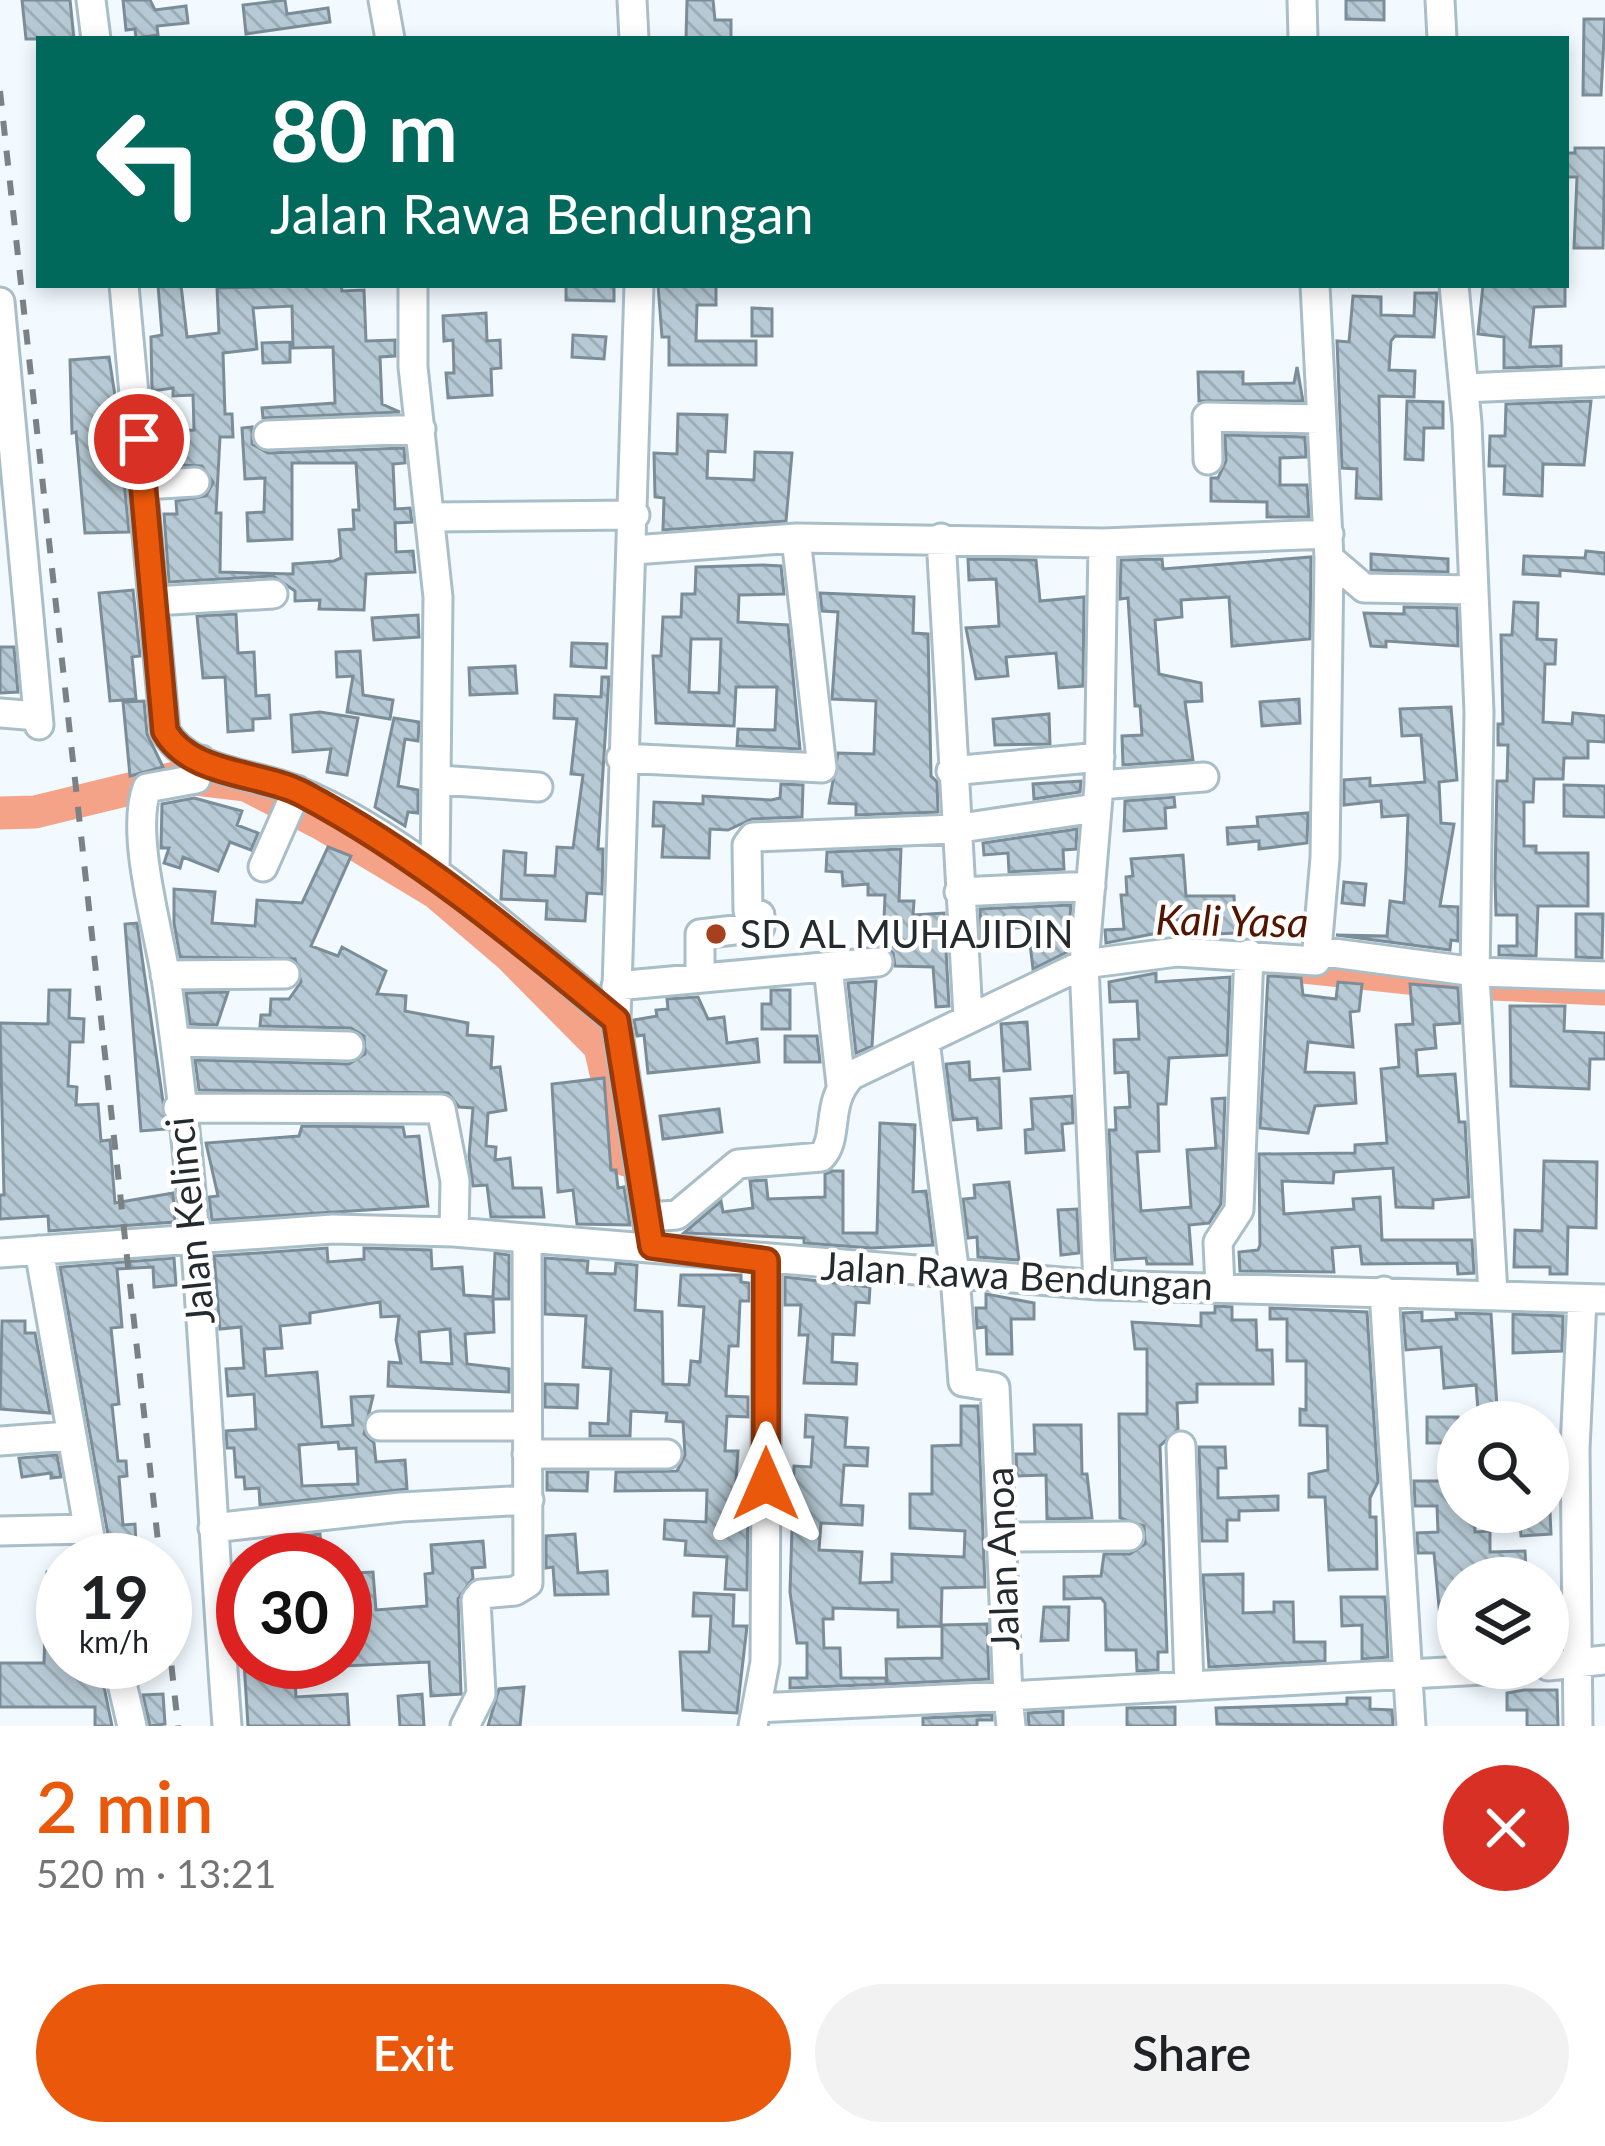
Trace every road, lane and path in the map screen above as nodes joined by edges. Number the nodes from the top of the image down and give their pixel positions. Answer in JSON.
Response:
{"nodes":[{"id":1,"x":91,"y":0,"type":"edge"},
{"id":2,"x":383,"y":0,"type":"edge"},
{"id":3,"x":632,"y":0,"type":"edge"},
{"id":4,"x":1302,"y":0,"type":"edge"},
{"id":5,"x":1440,"y":0,"type":"edge"},
{"id":6,"x":96,"y":36,"type":"edge"},
{"id":7,"x":389,"y":36,"type":"edge"},
{"id":8,"x":634,"y":36,"type":"edge"},
{"id":9,"x":1303,"y":36,"type":"edge"},
{"id":10,"x":1442,"y":36,"type":"edge"},
{"id":11,"x":124,"y":288,"type":"edge"},
{"id":12,"x":413,"y":288,"type":"edge"},
{"id":13,"x":639,"y":288,"type":"edge"},
{"id":14,"x":1315,"y":288,"type":"edge"},
{"id":15,"x":1454,"y":288,"type":"edge"},
{"id":16,"x":0,"y":302,"type":"edge"},
{"id":17,"x":1605,"y":382,"type":"edge"},
{"id":18,"x":1464,"y":388,"type":"junction"},
{"id":19,"x":1322,"y":419,"type":"junction"},
{"id":20,"x":421,"y":429,"type":"junction"},
{"id":21,"x":268,"y":435,"type":"dead end"},
{"id":22,"x":1208,"y":460,"type":"dead end"},
{"id":23,"x":195,"y":482,"type":"dead end"},
{"id":24,"x":143,"y":485,"type":"junction"},
{"id":25,"x":634,"y":514,"type":"junction"},
{"id":26,"x":439,"y":518,"type":"junction"},
{"id":27,"x":796,"y":538,"type":"junction"},
{"id":28,"x":941,"y":538,"type":"junction"},
{"id":29,"x":1103,"y":543,"type":"junction"},
{"id":30,"x":1329,"y":546,"type":"junction"},
{"id":31,"x":634,"y":550,"type":"junction"},
{"id":32,"x":1474,"y":590,"type":"junction"},
{"id":33,"x":273,"y":594,"type":"dead end"},
{"id":34,"x":155,"y":602,"type":"junction"},
{"id":35,"x":0,"y":713,"type":"edge"},
{"id":36,"x":622,"y":758,"type":"junction"},
{"id":37,"x":199,"y":767,"type":"junction"},
{"id":38,"x":951,"y":770,"type":"junction"},
{"id":39,"x":1204,"y":776,"type":"dead end"},
{"id":40,"x":440,"y":780,"type":"junction"},
{"id":41,"x":1098,"y":784,"type":"junction"},
{"id":42,"x":538,"y":787,"type":"dead end"},
{"id":43,"x":291,"y":802,"type":"junction"},
{"id":44,"x":954,"y":829,"type":"junction"},
{"id":45,"x":263,"y":867,"type":"dead end"},
{"id":46,"x":435,"y":875,"type":"junction"},
{"id":47,"x":1091,"y":886,"type":"junction"},
{"id":48,"x":959,"y":892,"type":"junction"},
{"id":49,"x":1318,"y":951,"type":"junction"},
{"id":50,"x":1249,"y":961,"type":"junction"},
{"id":51,"x":878,"y":962,"type":"dead end"},
{"id":52,"x":828,"y":967,"type":"junction"},
{"id":53,"x":1084,"y":972,"type":"junction"},
{"id":54,"x":285,"y":974,"type":"dead end"},
{"id":55,"x":166,"y":975,"type":"junction"},
{"id":56,"x":1605,"y":976,"type":"edge"},
{"id":57,"x":700,"y":978,"type":"junction"},
{"id":58,"x":1476,"y":979,"type":"junction"},
{"id":59,"x":616,"y":986,"type":"junction"},
{"id":60,"x":968,"y":1015,"type":"junction"},
{"id":61,"x":616,"y":1020,"type":"junction"},
{"id":62,"x":176,"y":1042,"type":"junction"},
{"id":63,"x":349,"y":1046,"type":"dead end"},
{"id":64,"x":926,"y":1049,"type":"junction"},
{"id":65,"x":841,"y":1085,"type":"junction"},
{"id":66,"x":178,"y":1108,"type":"junction"},
{"id":67,"x":649,"y":1230,"type":"junction"},
{"id":68,"x":454,"y":1232,"type":"junction"},
{"id":69,"x":196,"y":1238,"type":"junction"},
{"id":70,"x":527,"y":1239,"type":"junction"},
{"id":71,"x":39,"y":1250,"type":"junction"},
{"id":72,"x":0,"y":1253,"type":"edge"},
{"id":73,"x":766,"y":1261,"type":"junction"},
{"id":74,"x":956,"y":1275,"type":"junction"},
{"id":75,"x":1098,"y":1285,"type":"junction"},
{"id":76,"x":1220,"y":1288,"type":"junction"},
{"id":77,"x":1384,"y":1291,"type":"junction"},
{"id":78,"x":1493,"y":1294,"type":"junction"},
{"id":79,"x":1594,"y":1299,"type":"edge"},
{"id":80,"x":380,"y":1426,"type":"dead end"},
{"id":81,"x":69,"y":1436,"type":"junction"},
{"id":82,"x":526,"y":1440,"type":"junction"},
{"id":83,"x":0,"y":1441,"type":"edge"},
{"id":84,"x":1181,"y":1445,"type":"dead end"},
{"id":85,"x":667,"y":1454,"type":"dead end"},
{"id":86,"x":529,"y":1500,"type":"junction"},
{"id":87,"x":213,"y":1528,"type":"junction"},
{"id":88,"x":88,"y":1529,"type":"junction"},
{"id":89,"x":0,"y":1531,"type":"edge"},
{"id":90,"x":89,"y":1533,"type":"edge"},
{"id":91,"x":1129,"y":1536,"type":"dead end"},
{"id":92,"x":1001,"y":1538,"type":"junction"},
{"id":93,"x":1591,"y":1662,"type":"edge"},
{"id":94,"x":1437,"y":1674,"type":"edge"},
{"id":95,"x":1408,"y":1676,"type":"junction"},
{"id":96,"x":1189,"y":1685,"type":"junction"},
{"id":97,"x":123,"y":1689,"type":"edge"},
{"id":98,"x":1008,"y":1696,"type":"junction"},
{"id":99,"x":756,"y":1717,"type":"edge"},
{"id":100,"x":132,"y":1726,"type":"edge"},
{"id":101,"x":227,"y":1726,"type":"edge"},
{"id":102,"x":465,"y":1726,"type":"edge"},
{"id":103,"x":1011,"y":1726,"type":"edge"},
{"id":104,"x":1411,"y":1726,"type":"edge"},
{"id":105,"x":1578,"y":1726,"type":"edge"}],
"edges":[{"from":1,"to":6,"type":"street"},
{"from":2,"to":7,"type":"street"},
{"from":3,"to":8,"type":"street"},
{"from":4,"to":9,"type":"street"},
{"from":5,"to":10,"type":"street"},
{"from":11,"to":24,"type":"street"},
{"from":12,"to":20,"type":"street"},
{"from":13,"to":25,"type":"street"},
{"from":14,"to":19,"type":"street"},
{"from":15,"to":18,"type":"street"},
{"from":16,"to":35,"type":"street"},
{"from":17,"to":18,"type":"street"},
{"from":18,"to":32,"type":"street"},
{"from":19,"to":22,"type":"street"},
{"from":19,"to":30,"type":"street"},
{"from":20,"to":21,"type":"street"},
{"from":20,"to":26,"type":"street"},
{"from":23,"to":24,"type":"street"},
{"from":24,"to":34,"type":"street"},
{"from":25,"to":26,"type":"street"},
{"from":25,"to":31,"type":"street"},
{"from":26,"to":40,"type":"street"},
{"from":27,"to":28,"type":"street"},
{"from":27,"to":31,"type":"street"},
{"from":27,"to":36,"type":"street"},
{"from":28,"to":29,"type":"street"},
{"from":28,"to":38,"type":"street"},
{"from":29,"to":30,"type":"street"},
{"from":29,"to":41,"type":"street"},
{"from":30,"to":32,"type":"street"},
{"from":30,"to":49,"type":"street"},
{"from":31,"to":36,"type":"street"},
{"from":32,"to":58,"type":"street"},
{"from":33,"to":34,"type":"street"},
{"from":34,"to":37,"type":"street"},
{"from":36,"to":59,"type":"street"},
{"from":37,"to":43,"type":"street"},
{"from":37,"to":55,"type":"street","name":"Jalan Kelinci"},
{"from":38,"to":41,"type":"street"},
{"from":38,"to":44,"type":"street"},
{"from":39,"to":41,"type":"street"},
{"from":40,"to":42,"type":"street"},
{"from":40,"to":46,"type":"street"},
{"from":41,"to":44,"type":"street"},
{"from":41,"to":47,"type":"street"},
{"from":43,"to":45,"type":"street"},
{"from":43,"to":46,"type":"street"},
{"from":44,"to":48,"type":"street"},
{"from":44,"to":57,"type":"street"},
{"from":46,"to":61,"type":"street"},
{"from":47,"to":48,"type":"street"},
{"from":47,"to":53,"type":"street"},
{"from":48,"to":60,"type":"street"},
{"from":49,"to":50,"type":"street"},
{"from":49,"to":58,"type":"street"},
{"from":50,"to":53,"type":"street"},
{"from":50,"to":76,"type":"street"},
{"from":51,"to":52,"type":"street"},
{"from":52,"to":57,"type":"street"},
{"from":52,"to":65,"type":"street"},
{"from":53,"to":60,"type":"street"},
{"from":53,"to":75,"type":"street"},
{"from":54,"to":55,"type":"street"},
{"from":55,"to":62,"type":"street","name":"Jalan Kelinci"},
{"from":56,"to":58,"type":"street"},
{"from":57,"to":59,"type":"street"},
{"from":58,"to":78,"type":"street"},
{"from":59,"to":61,"type":"street"},
{"from":60,"to":64,"type":"street"},
{"from":61,"to":67,"type":"street"},
{"from":62,"to":63,"type":"street"},
{"from":62,"to":66,"type":"street","name":"Jalan Kelinci"},
{"from":64,"to":65,"type":"street"},
{"from":64,"to":74,"type":"street"},
{"from":65,"to":67,"type":"street"},
{"from":66,"to":68,"type":"street"},
{"from":66,"to":69,"type":"street","name":"Jalan Kelinci"},
{"from":67,"to":70,"type":"street","name":"Jalan Rawa Bendungan"},
{"from":67,"to":73,"type":"street","name":"Jalan Rawa Bendungan"},
{"from":68,"to":69,"type":"street","name":"Jalan Rawa Bendungan"},
{"from":68,"to":70,"type":"street","name":"Jalan Rawa Bendungan"},
{"from":69,"to":71,"type":"street","name":"Jalan Rawa Bendungan"},
{"from":69,"to":87,"type":"street","name":"Jalan Kelinci"},
{"from":70,"to":82,"type":"street"},
{"from":71,"to":72,"type":"street","name":"Jalan Rawa Bendungan"},
{"from":71,"to":81,"type":"street"},
{"from":73,"to":74,"type":"street","name":"Jalan Rawa Bendungan"},
{"from":73,"to":99,"type":"street"},
{"from":74,"to":75,"type":"street","name":"Jalan Rawa Bendungan"},
{"from":74,"to":92,"type":"street","name":"Jalan Anoa"},
{"from":75,"to":76,"type":"street","name":"Jalan Rawa Bendungan"},
{"from":76,"to":77,"type":"street","name":"Jalan Rawa Bendungan"},
{"from":77,"to":78,"type":"street","name":"Jalan Rawa Bendungan"},
{"from":77,"to":95,"type":"street"},
{"from":78,"to":79,"type":"street","name":"Jalan Rawa Bendungan"},
{"from":79,"to":93,"type":"street"},
{"from":80,"to":82,"type":"street"},
{"from":81,"to":83,"type":"street"},
{"from":81,"to":88,"type":"street"},
{"from":82,"to":85,"type":"street"},
{"from":82,"to":86,"type":"street"},
{"from":84,"to":96,"type":"street"},
{"from":86,"to":87,"type":"street"},
{"from":86,"to":102,"type":"street"},
{"from":87,"to":101,"type":"street","name":"Jalan Kelinci"},
{"from":88,"to":89,"type":"street"},
{"from":88,"to":90,"type":"street"},
{"from":91,"to":92,"type":"street"},
{"from":92,"to":98,"type":"street","name":"Jalan Anoa"},
{"from":93,"to":105,"type":"street"},
{"from":94,"to":95,"type":"street"},
{"from":95,"to":96,"type":"street"},
{"from":95,"to":104,"type":"street"},
{"from":96,"to":98,"type":"street"},
{"from":97,"to":100,"type":"street"},
{"from":98,"to":99,"type":"street","name":"Jalan Anoa"},
{"from":98,"to":103,"type":"street"}]}
